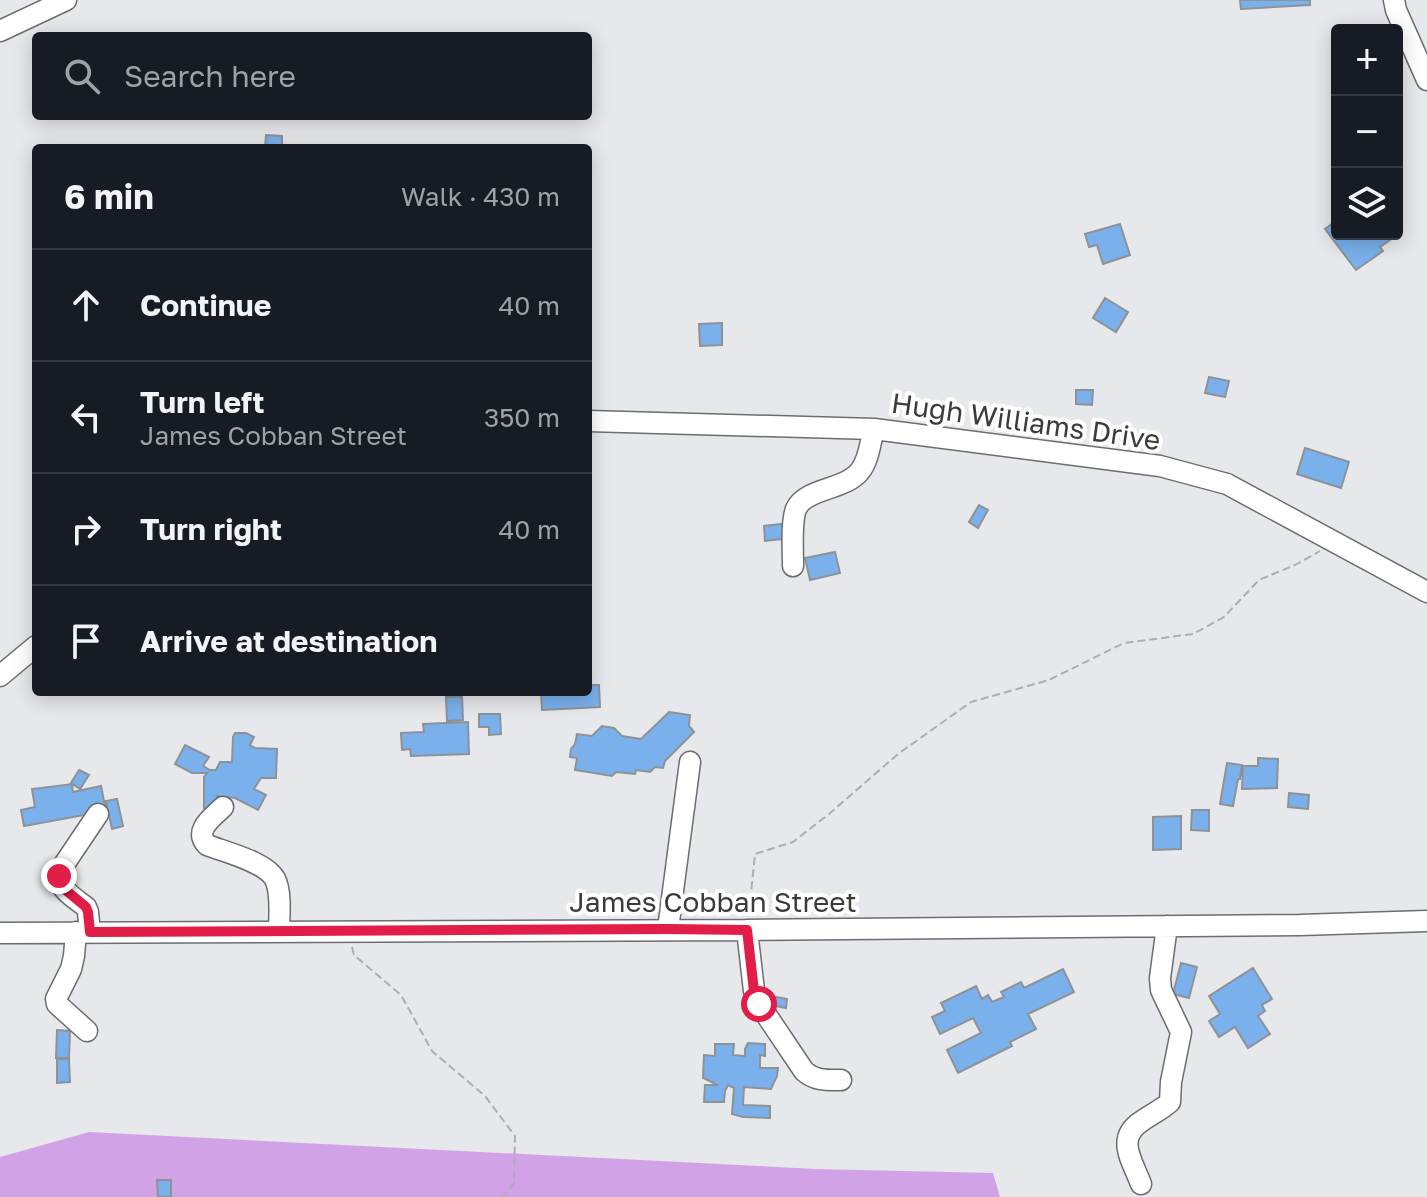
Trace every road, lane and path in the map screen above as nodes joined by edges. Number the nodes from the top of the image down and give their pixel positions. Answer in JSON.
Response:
{"nodes":[{"id":1,"x":66,"y":0,"type":"edge"},
{"id":2,"x":1394,"y":0,"type":"edge"},
{"id":3,"x":0,"y":31,"type":"edge"},
{"id":4,"x":1427,"y":80,"type":"edge"},
{"id":5,"x":592,"y":421,"type":"edge"},
{"id":6,"x":874,"y":429,"type":"junction"},
{"id":7,"x":1335,"y":543,"type":"junction"},
{"id":8,"x":793,"y":566,"type":"dead end"},
{"id":9,"x":1427,"y":592,"type":"edge"},
{"id":10,"x":32,"y":649,"type":"edge"},
{"id":11,"x":0,"y":676,"type":"edge"},
{"id":12,"x":690,"y":762,"type":"dead end"},
{"id":13,"x":223,"y":807,"type":"dead end"},
{"id":14,"x":98,"y":814,"type":"dead end"},
{"id":15,"x":1427,"y":921,"type":"edge"},
{"id":16,"x":1167,"y":926,"type":"junction"},
{"id":17,"x":668,"y":929,"type":"junction"},
{"id":18,"x":747,"y":930,"type":"junction"},
{"id":19,"x":279,"y":931,"type":"junction"},
{"id":20,"x":349,"y":931,"type":"junction"},
{"id":21,"x":83,"y":932,"type":"junction"},
{"id":22,"x":0,"y":933,"type":"edge"},
{"id":23,"x":87,"y":1031,"type":"dead end"},
{"id":24,"x":841,"y":1080,"type":"dead end"},
{"id":25,"x":1141,"y":1184,"type":"dead end"},
{"id":26,"x":503,"y":1197,"type":"edge"}],
"edges":[{"from":1,"to":3,"type":"street"},
{"from":2,"to":4,"type":"street"},
{"from":5,"to":6,"type":"street","name":"Hugh Williams Drive"},
{"from":6,"to":7,"type":"street","name":"Hugh Williams Drive"},
{"from":6,"to":8,"type":"street"},
{"from":7,"to":9,"type":"street","name":"Hugh Williams Drive"},
{"from":7,"to":18,"type":"path"},
{"from":10,"to":11,"type":"street"},
{"from":12,"to":17,"type":"street"},
{"from":13,"to":19,"type":"street"},
{"from":14,"to":21,"type":"street"},
{"from":15,"to":16,"type":"street","name":"James Cobban Street"},
{"from":16,"to":18,"type":"street","name":"James Cobban Street"},
{"from":16,"to":25,"type":"street"},
{"from":17,"to":18,"type":"street","name":"James Cobban Street"},
{"from":17,"to":20,"type":"street","name":"James Cobban Street"},
{"from":18,"to":24,"type":"street"},
{"from":19,"to":20,"type":"street","name":"James Cobban Street"},
{"from":19,"to":21,"type":"street","name":"James Cobban Street"},
{"from":20,"to":26,"type":"path"},
{"from":21,"to":22,"type":"street","name":"James Cobban Street"},
{"from":21,"to":23,"type":"street"}]}
